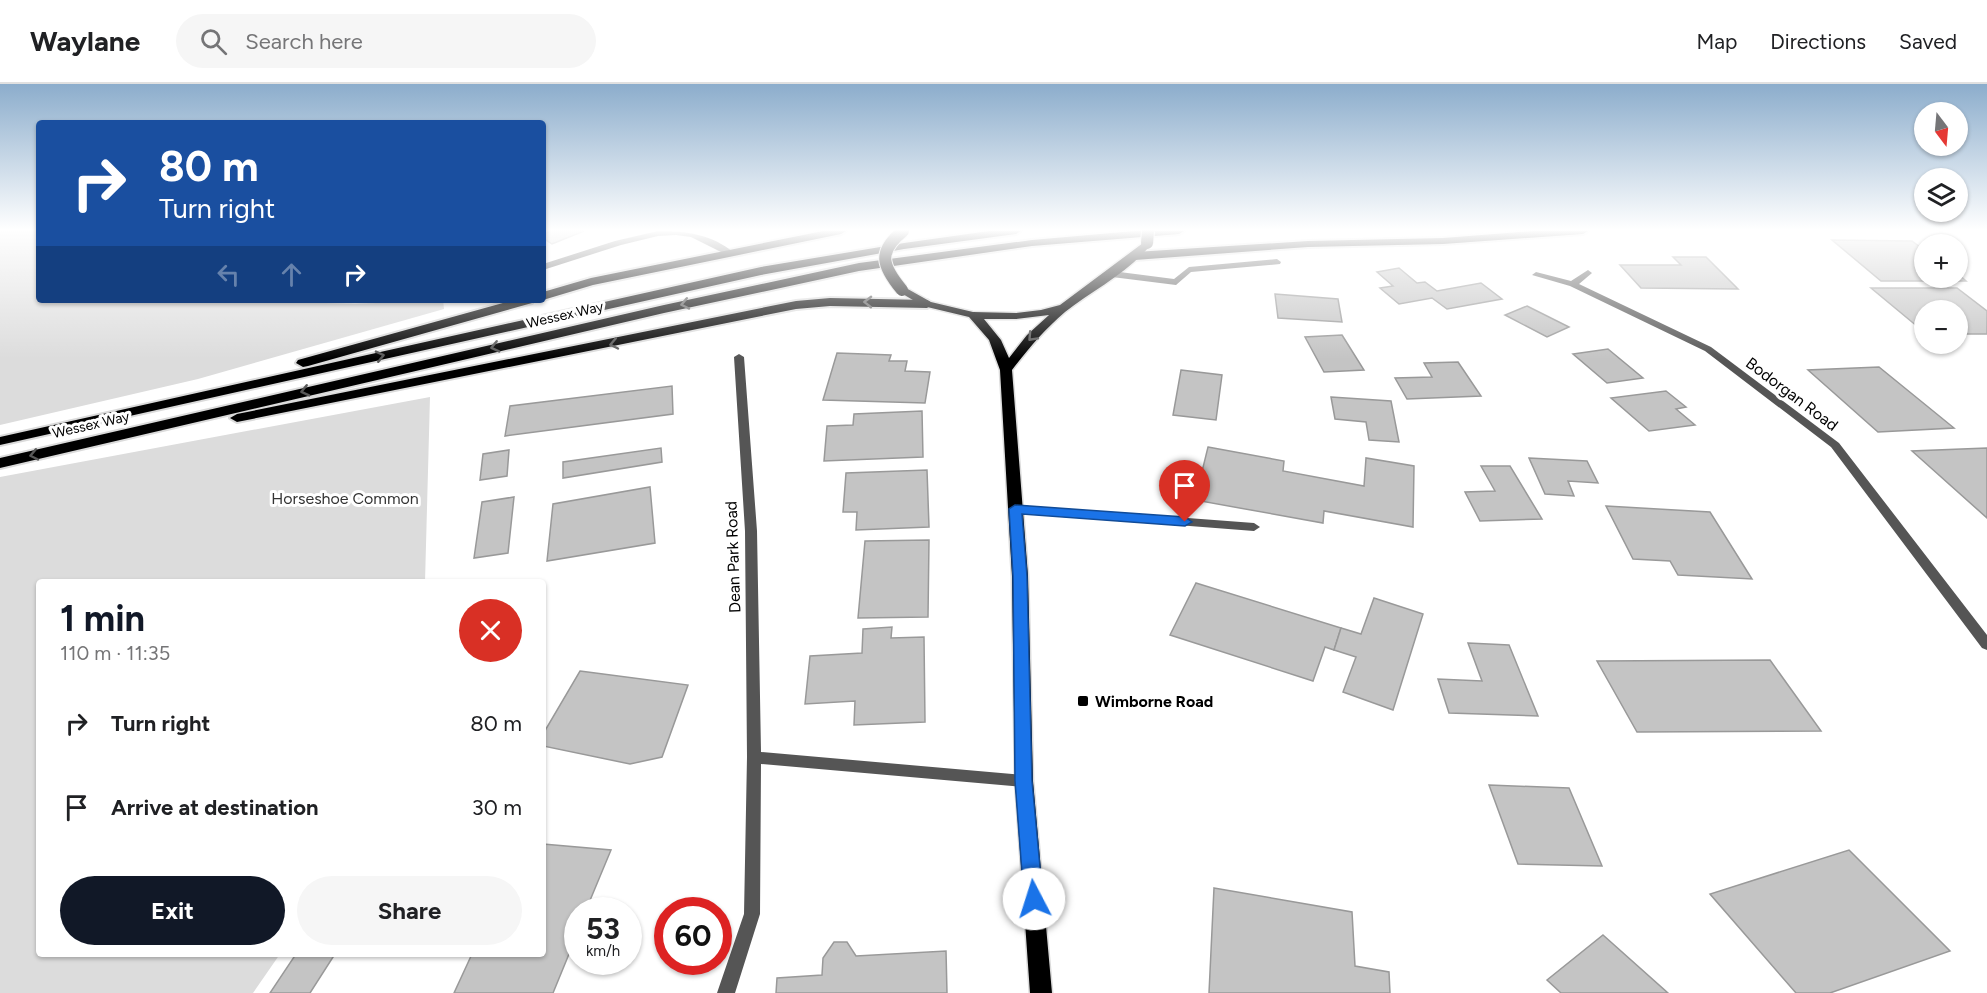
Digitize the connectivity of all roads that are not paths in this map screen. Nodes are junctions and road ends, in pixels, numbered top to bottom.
1 (632, 273) edge
2 (750, 273) edge
3 (832, 273) edge
4 (887, 273) edge
5 (1185, 273) edge
6 (1588, 273) dead end
7 (1112, 274) joint
8 (1536, 274) dead end
9 (1573, 284) junction
10 (546, 295) edge
11 (517, 303) edge
12 (927, 304) junction
13 (1064, 308) junction
14 (973, 315) junction
15 (739, 357) dead end
16 (1006, 370) junction
17 (159, 406) junction
18 (0, 441) edge
19 (68, 448) junction
20 (0, 463) edge
21 (1015, 509) junction
22 (1254, 527) dead end
23 (1987, 645) edge
24 (754, 757) junction
25 (1024, 781) junction
26 (726, 993) edge
27 (1041, 993) edge

1 - 10 highway
17 -> 2 highway, Wessex Way
3 -> 19 highway, Wessex Way
4 - 12 main road, bridge
5 - 7 street
6 - 9 street
7 - 13 main road
8 - 9 street, Bodorgan Road
9 - 23 street, Bodorgan Road
11 - 17 highway
12 - 14 main road
12 -> 19 highway
13 - 14 main road
13 -> 16 main road
14 - 16 main road
15 - 24 street, Dean Park Road
16 - 21 main road
17 - 18 highway, Wessex Way
19 -> 20 highway, Wessex Way
21 - 22 street
21 - 25 main road
24 - 25 street
24 - 26 street, Dean Park Road
25 - 27 main road

